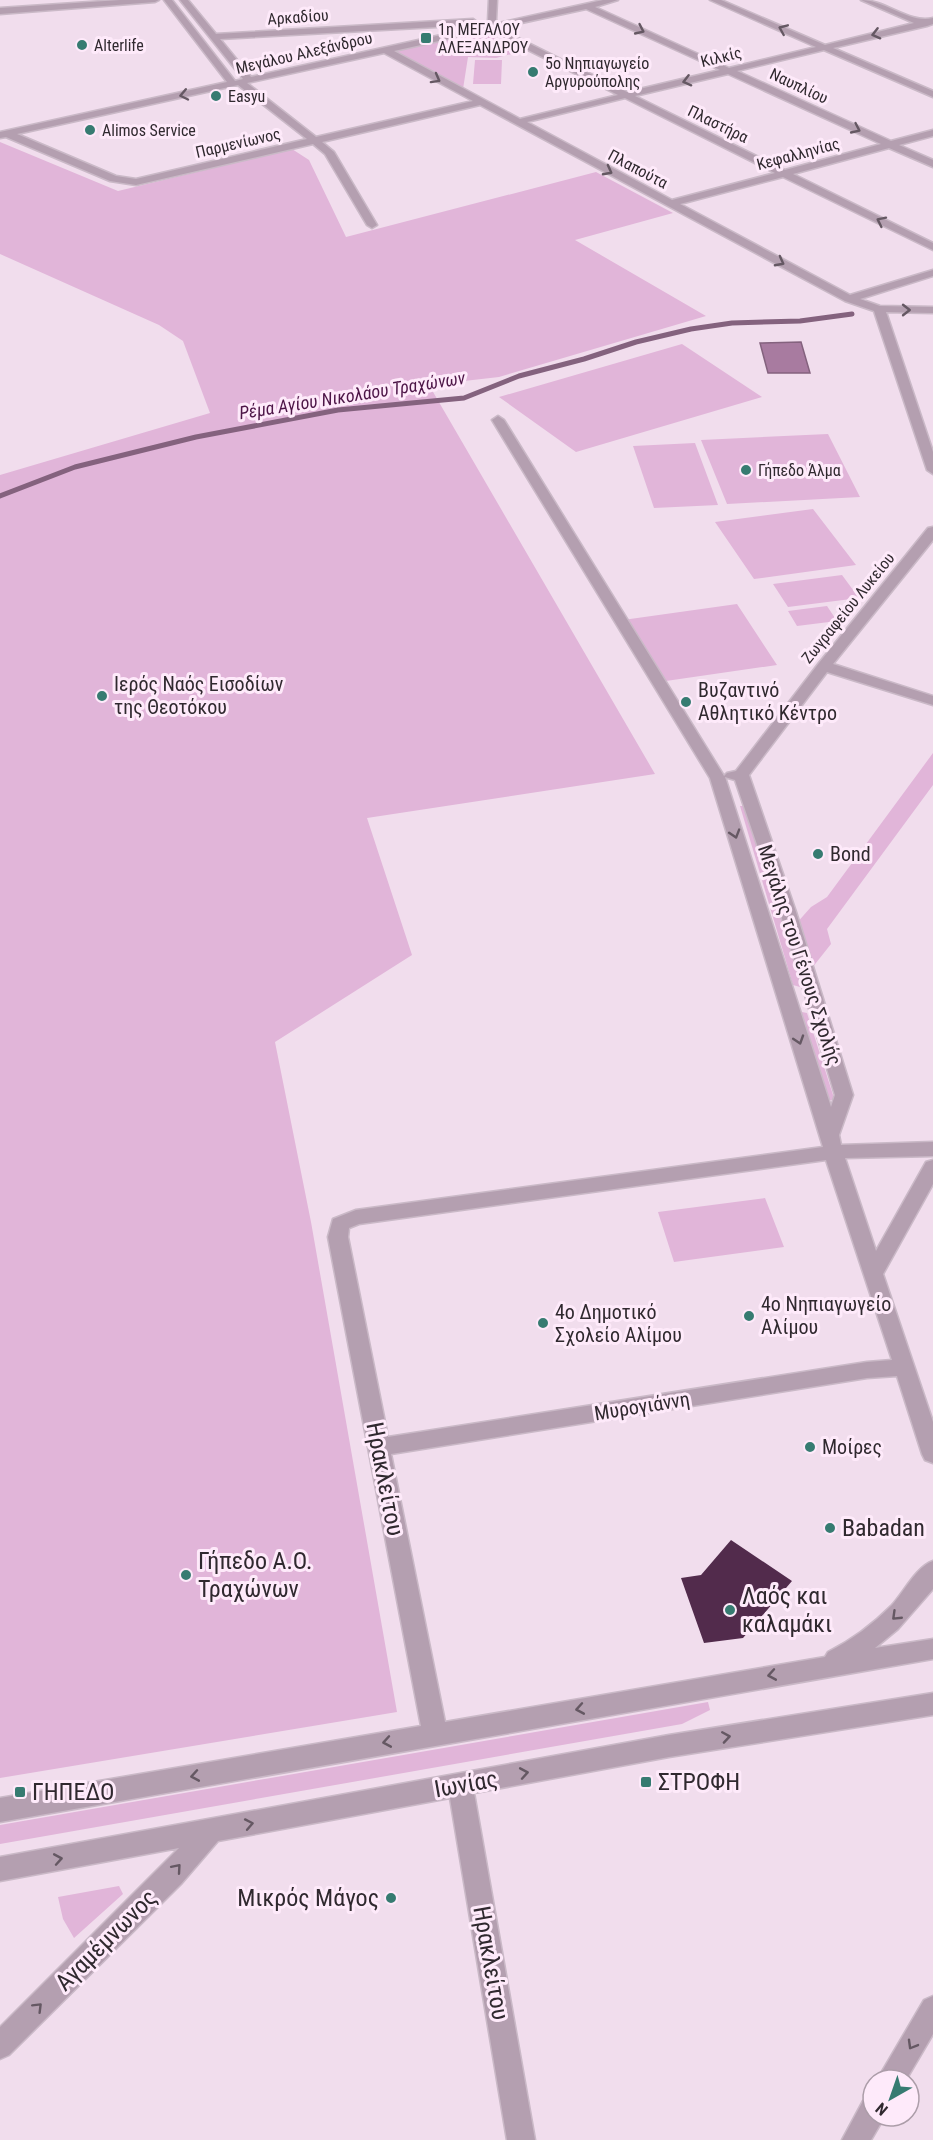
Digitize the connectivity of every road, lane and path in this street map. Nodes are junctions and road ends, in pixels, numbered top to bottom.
1 (155, 0) edge
2 (168, 0) edge
3 (184, 0) edge
4 (493, 0) edge
5 (614, 0) edge
6 (714, 0) edge
7 (865, 0) edge
8 (587, 6) junction
9 (0, 11) edge
10 (933, 21) edge
11 (923, 23) junction
12 (493, 25) junction
13 (933, 27) edge
14 (213, 37) junction
15 (824, 47) junction
16 (385, 50) junction
17 (728, 70) junction
18 (242, 83) junction
19 (933, 94) edge
20 (627, 95) junction
21 (481, 102) junction
22 (517, 122) junction
23 (933, 133) edge
24 (4, 134) edge
25 (315, 140) junction
26 (890, 144) junction
27 (933, 164) edge
28 (784, 173) junction
29 (670, 204) junction
30 (372, 225) dead end
31 (933, 247) edge
32 (933, 273) edge
33 (849, 299) junction
34 (879, 309) junction
35 (933, 310) edge
36 (498, 420) dead end
37 (933, 470) edge
38 (933, 531) edge
39 (824, 666) junction
40 (933, 700) edge
41 (741, 776) junction
42 (718, 778) junction
43 (813, 996) junction
44 (789, 1007) junction
45 (832, 1143) junction
46 (933, 1149) edge
47 (933, 1167) edge
48 (874, 1272) junction
49 (906, 1367) junction
50 (379, 1447) junction
51 (933, 1454) edge
52 (933, 1571) edge
53 (933, 1649) edge
54 (818, 1667) junction
55 (933, 1704) edge
56 (435, 1734) junction
57 (460, 1785) junction
58 (0, 1810) edge
59 (210, 1831) junction
60 (0, 1869) edge
61 (932, 2013) edge
62 (0, 2046) edge
63 (898, 2068) edge
64 (521, 2140) edge

1 - 9 street
2 - 18 street
3 - 14 street
4 - 12 street
5 - 8 street, Μεγάλου Αλεξάνδρου
15 -> 6 street
7 - 11 street
8 - 12 street, Μεγάλου Αλεξάνδρου
8 -> 17 street, Ναυπλίου
10 - 11 street, Κιλκίς
11 - 13 street
11 -> 15 street, Κιλκίς
12 - 14 street, Αρκαδίου
12 - 16 street, Μεγάλου Αλεξάνδρου
12 - 20 street, Πλαστήρα
14 - 18 street
15 - 17 street, Κιλκίς
15 - 19 street
16 - 18 street, Μεγάλου Αλεξάνδρου
16 -> 21 street, Πλαπούτα
17 -> 20 street, Κιλκίς
17 -> 26 street, Ναυπλίου
18 -> 24 street, Μεγάλου Αλεξάνδρου
18 - 25 street
20 - 22 street, Κιλκίς
20 - 28 street, Πλαστήρα
21 - 22 street, Πλαπούτα
21 - 25 street, Παρμενίωνος
22 -> 29 street, Πλαπούτα
23 - 26 street, Κεφαλληνίας
24 - 25 street, Παρμενίωνος
25 - 30 street
26 - 27 street, Ναυπλίου
26 - 28 street, Κεφαλληνίας
28 - 29 street, Κεφαλληνίας
31 -> 28 street, Πλαστήρα
29 -> 33 street, Πλαπούτα
32 - 33 street
33 - 34 street, Πλαπούτα
34 -> 35 street, Πλαπούτα
34 - 37 street
36 - 42 street, Μεγάλης του Γένους Σχολής
38 - 39 street, Ζωγραφείου Λυκείου
39 - 40 street
39 - 41 street, Ζωγραφείου Λυκείου
41 - 42 street
41 - 43 street, Μεγάλης του Γένους Σχολής
42 -> 44 street, Μεγάλης του Γένους Σχολής
43 - 44 street
43 - 45 street, Μεγάλης του Γένους Σχολής
44 -> 45 street, Μεγάλης του Γένους Σχολής
45 - 46 street
45 - 48 street, Μεγάλης του Γένους Σχολής
45 - 50 street, Ηρακλείτου
47 - 48 street
48 - 49 street, Μεγάλης του Γένους Σχολής
49 - 50 street, Μυρογιάννη
49 - 51 street, Μεγάλης του Γένους Σχολής
50 - 56 street, Ηρακλείτου
52 -> 54 street
53 - 54 street
54 -> 56 street
57 -> 55 street, Ιωνίας
56 -> 58 street
59 -> 57 street, Ιωνίας
57 - 64 street, Ηρακλείτου
60 -> 59 street, Ιωνίας
62 -> 59 street, Αγαμέμνωνος
61 -> 63 street

